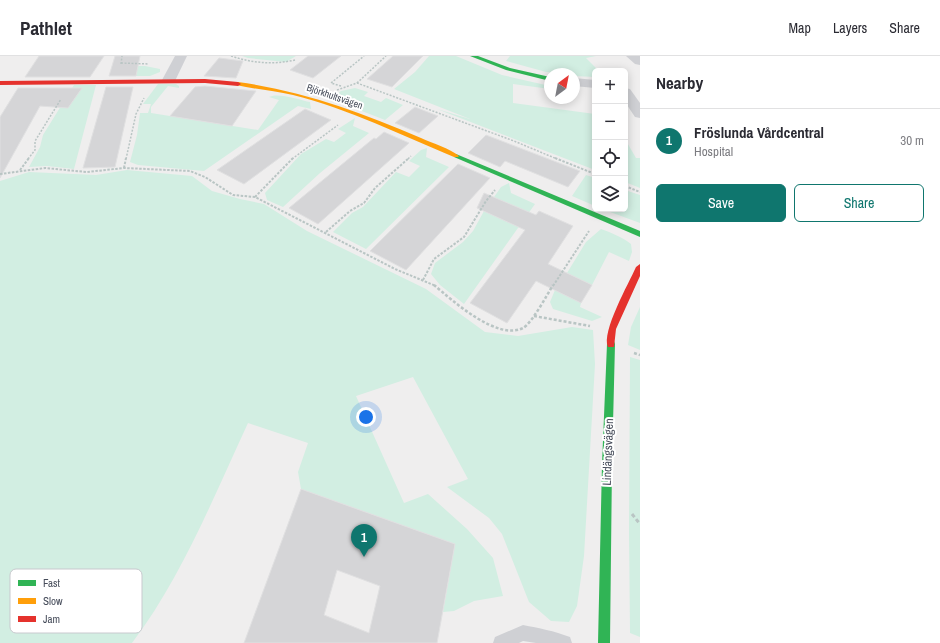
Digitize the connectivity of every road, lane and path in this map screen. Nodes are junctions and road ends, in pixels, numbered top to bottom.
1 (181, 56) edge
2 (231, 56) edge
3 (364, 56) edge
4 (386, 56) edge
5 (473, 56) edge
6 (632, 56) edge
7 (295, 60) dead end
8 (640, 61) edge
9 (544, 78) edge
10 (154, 80) junction
11 (169, 80) junction
12 (72, 82) junction
13 (0, 83) edge
14 (357, 83) junction
15 (580, 83) edge
16 (592, 84) edge
17 (341, 86) junction
18 (628, 86) edge
19 (322, 101) junction
20 (355, 114) junction
21 (640, 114) edge
22 (425, 143) junction
23 (124, 168) junction
24 (20, 170) junction
25 (592, 173) edge
26 (0, 174) edge
27 (506, 178) junction
28 (628, 187) edge
29 (640, 192) edge
30 (255, 197) junction
31 (601, 218) junction
32 (325, 232) junction
33 (640, 234) edge
34 (640, 267) edge
35 (423, 280) junction
36 (534, 316) junction
37 (612, 329) junction
38 (501, 643) edge
39 (564, 643) edge
40 (604, 643) edge

1 - 11 street
2 - 7 path
3 - 17 path
4 - 14 path
5 - 9 street
6 - 8 street
10 - 11 street, Björkhultsvägen
10 - 12 street, Björkhultsvägen
10 - 23 path
11 - 19 street, Björkhultsvägen
12 - 13 street, Björkhultsvägen
12 - 24 path
14 - 17 path
14 - 25 path
15 - 16 street
17 - 19 path
18 - 21 street
19 - 20 street, Björkhultsvägen
20 - 22 street, Björkhultsvägen
20 - 30 path
22 - 27 street, Björkhultsvägen
22 - 32 path
23 - 24 path
23 - 30 path
24 - 26 path
27 - 31 street, Björkhultsvägen
27 - 35 path
28 - 29 path
30 - 32 path
31 - 33 street, Björkhultsvägen
31 - 36 path
32 - 35 path
34 - 37 street, Lindängsvägen
35 - 36 path
36 - 37 path
37 - 40 street, Lindängsvägen
38 - 39 lane

